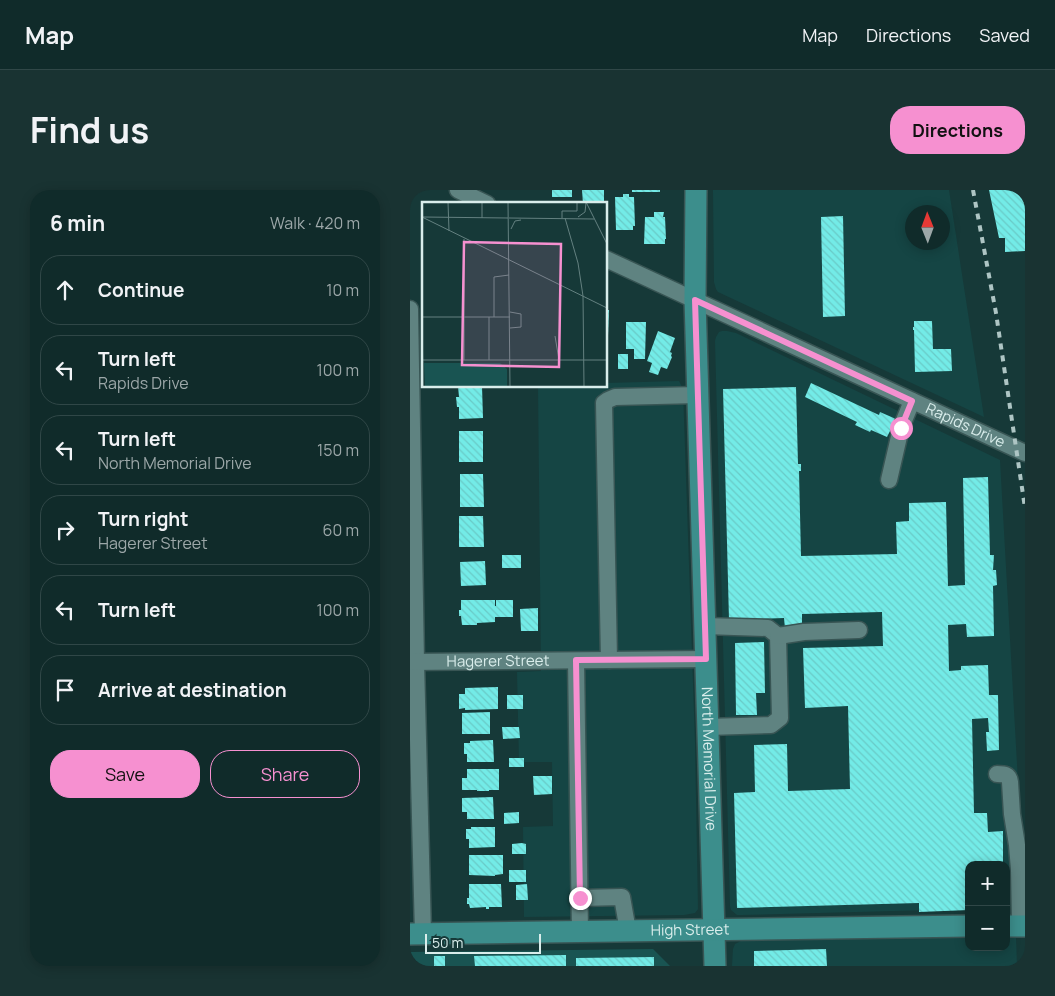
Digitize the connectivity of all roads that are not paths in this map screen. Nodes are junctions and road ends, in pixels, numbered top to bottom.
1 (458, 190) edge
2 (696, 190) edge
3 (484, 202) edge
4 (608, 260) edge
5 (695, 300) junction
6 (410, 309) edge
7 (698, 395) junction
8 (912, 401) junction
9 (1025, 454) edge
10 (889, 480) dead end
11 (705, 626) junction
12 (859, 630) dead end
13 (778, 636) junction
14 (706, 659) junction
15 (576, 660) junction
16 (609, 660) junction
17 (413, 662) edge
18 (708, 727) junction
19 (997, 774) dead end
20 (580, 898) junction
21 (965, 926) edge
22 (1017, 926) edge
23 (714, 930) junction
24 (628, 931) junction
25 (580, 932) junction
26 (416, 934) edge
27 (715, 966) edge

1 - 3 street
2 - 5 main road, North Memorial Drive
4 - 5 street, Rapids Drive
5 - 7 main road, North Memorial Drive
5 - 8 street, Rapids Drive
6 - 17 street
7 - 11 main road, North Memorial Drive
7 - 16 street
8 - 9 street, Rapids Drive
8 - 10 street
11 - 13 street
11 - 14 main road, North Memorial Drive
12 - 13 street
13 - 18 street
14 - 16 street, Hagerer Street
14 - 18 main road, North Memorial Drive
15 - 16 street, Hagerer Street
15 - 17 street, Hagerer Street
15 - 20 street
17 - 26 street
18 - 23 main road, North Memorial Drive
19 - 22 street
20 - 24 street
20 - 25 street
21 - 23 main road, High Street
23 - 24 main road, High Street
23 - 27 main road, North Memorial Drive
24 - 25 main road, High Street
25 - 26 main road, High Street

